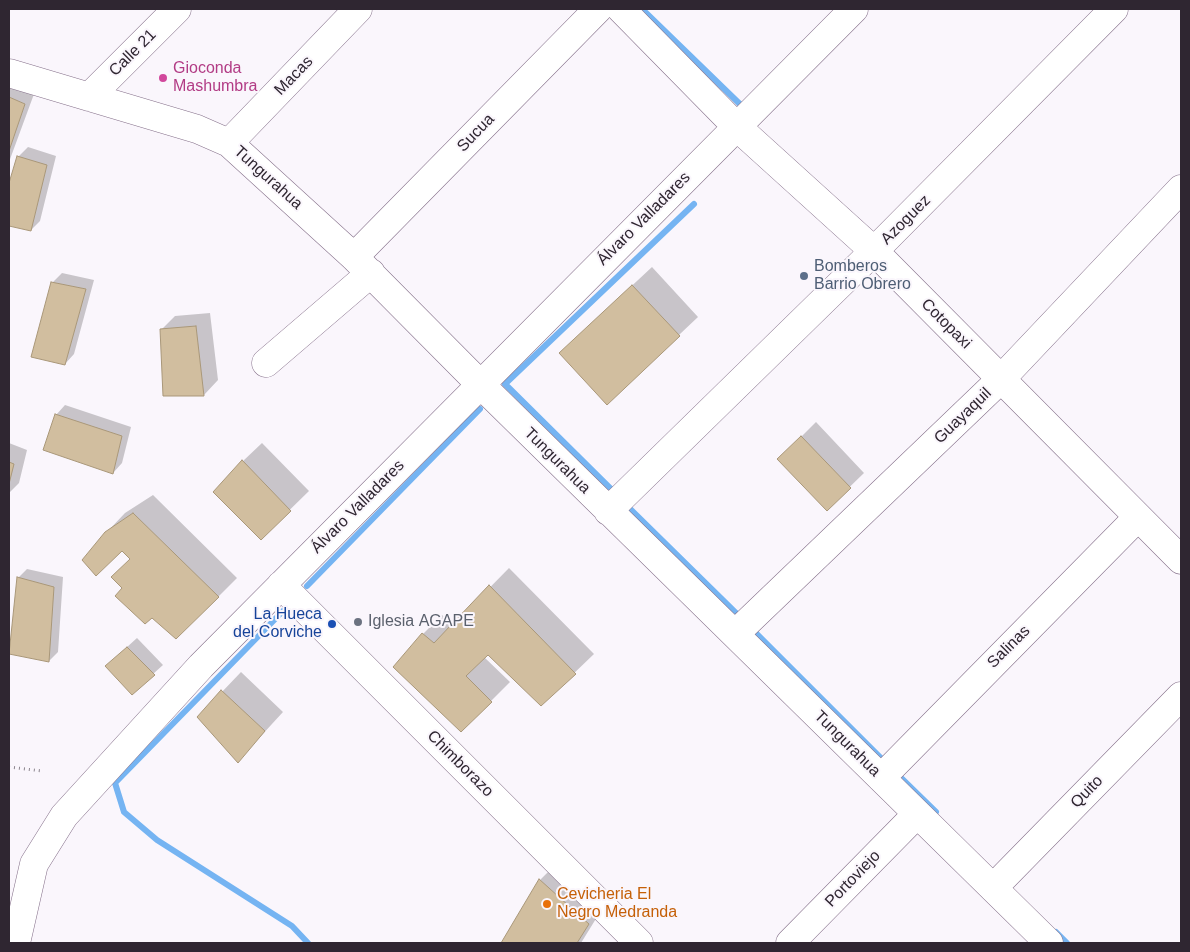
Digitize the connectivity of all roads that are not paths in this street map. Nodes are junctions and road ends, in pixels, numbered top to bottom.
1 (177, 9) edge
2 (358, 9) edge
3 (598, 9) edge
4 (621, 9) edge
5 (854, 9) edge
6 (1114, 9) edge
7 (9, 73) edge
8 (89, 97) junction
9 (745, 117) junction
10 (229, 143) junction
11 (1181, 189) edge
12 (874, 252) junction
13 (362, 265) junction
14 (266, 362) dead end
15 (1001, 379) junction
16 (480, 384) junction
17 (609, 510) junction
18 (1138, 517) junction
19 (1181, 560) edge
20 (281, 585) junction
21 (735, 633) junction
22 (1181, 696) edge
23 (881, 777) junction
24 (917, 814) junction
25 (1000, 881) junction
26 (16, 943) edge
27 (639, 943) edge
28 (790, 943) edge
29 (1049, 943) edge

1 - 8 street, Calle 21
2 - 10 street, Macas
3 - 13 street, Sucua
4 - 9 street, Cotopaxi
5 - 9 street, Álvaro Valladares
6 - 12 street, Azoguez
7 - 8 street, Tungurahua
8 - 10 street, Tungurahua
9 - 12 street, Cotopaxi
9 - 16 street, Álvaro Valladares
10 - 13 street, Tungurahua
11 - 15 street, Guayaquil
12 - 15 street, Cotopaxi
12 - 17 street, Azoguez
13 - 14 street, Sucua
13 - 16 street, Tungurahua
15 - 18 street, Cotopaxi
15 - 21 street, Guayaquil
16 - 17 street, Tungurahua
16 - 20 street, Álvaro Valladares
17 - 21 street, Tungurahua
18 - 19 street, Cotopaxi
18 - 23 street, Salinas
20 - 26 street, Álvaro Valladares
20 - 27 street, Chimborazo
21 - 23 street, Tungurahua
22 - 25 street, Quito
23 - 24 street, Tungurahua
24 - 25 street, Tungurahua
24 - 28 street, Portoviejo
25 - 29 street, Tungurahua

